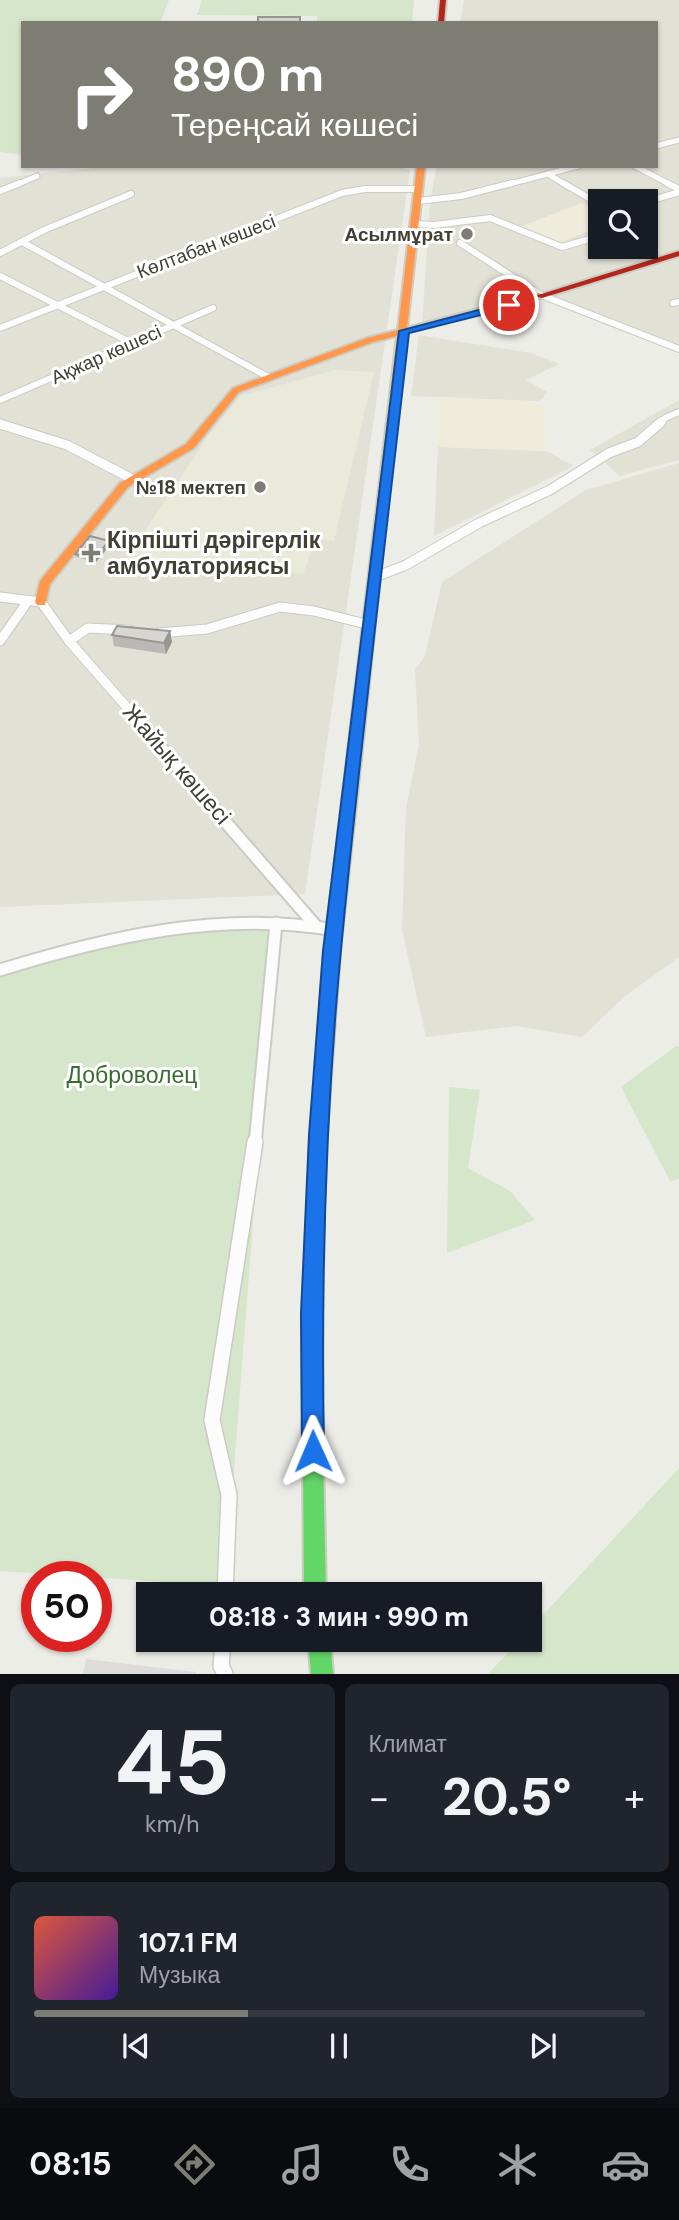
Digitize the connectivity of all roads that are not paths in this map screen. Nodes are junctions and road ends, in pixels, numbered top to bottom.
1 (443, 0) edge
2 (441, 21) edge
3 (679, 140) edge
4 (658, 145) edge
5 (421, 168) edge
6 (570, 168) edge
7 (639, 168) edge
8 (548, 174) junction
9 (37, 176) dead end
10 (0, 191) edge
11 (679, 191) edge
12 (131, 194) dead end
13 (418, 195) junction
14 (588, 198) edge
15 (658, 198) edge
16 (416, 224) junction
17 (588, 239) edge
18 (24, 243) junction
19 (460, 243) dead end
20 (0, 253) edge
21 (679, 253) edge
22 (0, 276) edge
23 (103, 286) junction
24 (541, 295) junction
25 (57, 305) junction
26 (213, 308) dead end
27 (173, 325) junction
28 (0, 328) edge
29 (404, 331) junction
30 (132, 343) junction
31 (679, 349) edge
32 (268, 377) junction
33 (0, 400) edge
34 (679, 412) edge
35 (0, 424) edge
36 (134, 480) junction
37 (375, 577) junction
38 (0, 597) edge
39 (35, 601) junction
40 (370, 625) junction
41 (0, 641) edge
42 (69, 641) junction
43 (276, 923) junction
44 (315, 925) junction
45 (334, 930) junction
46 (1, 968) edge
47 (225, 1582) edge
48 (315, 1582) edge
49 (222, 1652) edge
50 (320, 1652) edge
51 (225, 1674) edge
52 (322, 1674) edge

1 - 2 main road
3 - 4 street
5 - 13 main road
6 - 8 street, Көлтабан көшесі
7 - 11 street
8 - 13 street, Көлтабан көшесі
8 - 14 street
9 - 10 street
11 - 15 street
12 - 18 street
13 - 16 main road
13 - 23 street, Көлтабан көшесі
16 - 17 street
16 - 29 main road
18 - 20 street
18 - 23 street
19 - 24 street
21 - 24 main road
22 - 25 street
23 - 25 street, Көлтабан көшесі
23 - 27 street
24 - 29 main road
24 - 31 street
25 - 28 street, Көлтабан көшесі
25 - 30 street
26 - 27 street, Ақжар көшесі
27 - 30 street, Ақжар көшесі
27 - 32 street
29 - 32 main road
29 - 37 main road
30 - 33 street, Ақжар көшесі
32 - 36 main road
34 - 37 street
35 - 36 street
36 - 39 main road
37 - 40 main road
38 - 39 street
39 - 41 street
39 - 42 street, Жайық көшесі
40 - 42 street
40 - 45 main road
42 - 44 street, Жайық көшесі
43 - 44 street
43 - 46 street
43 - 47 street
44 - 45 street
45 - 48 main road
49 - 51 street
50 - 52 main road

